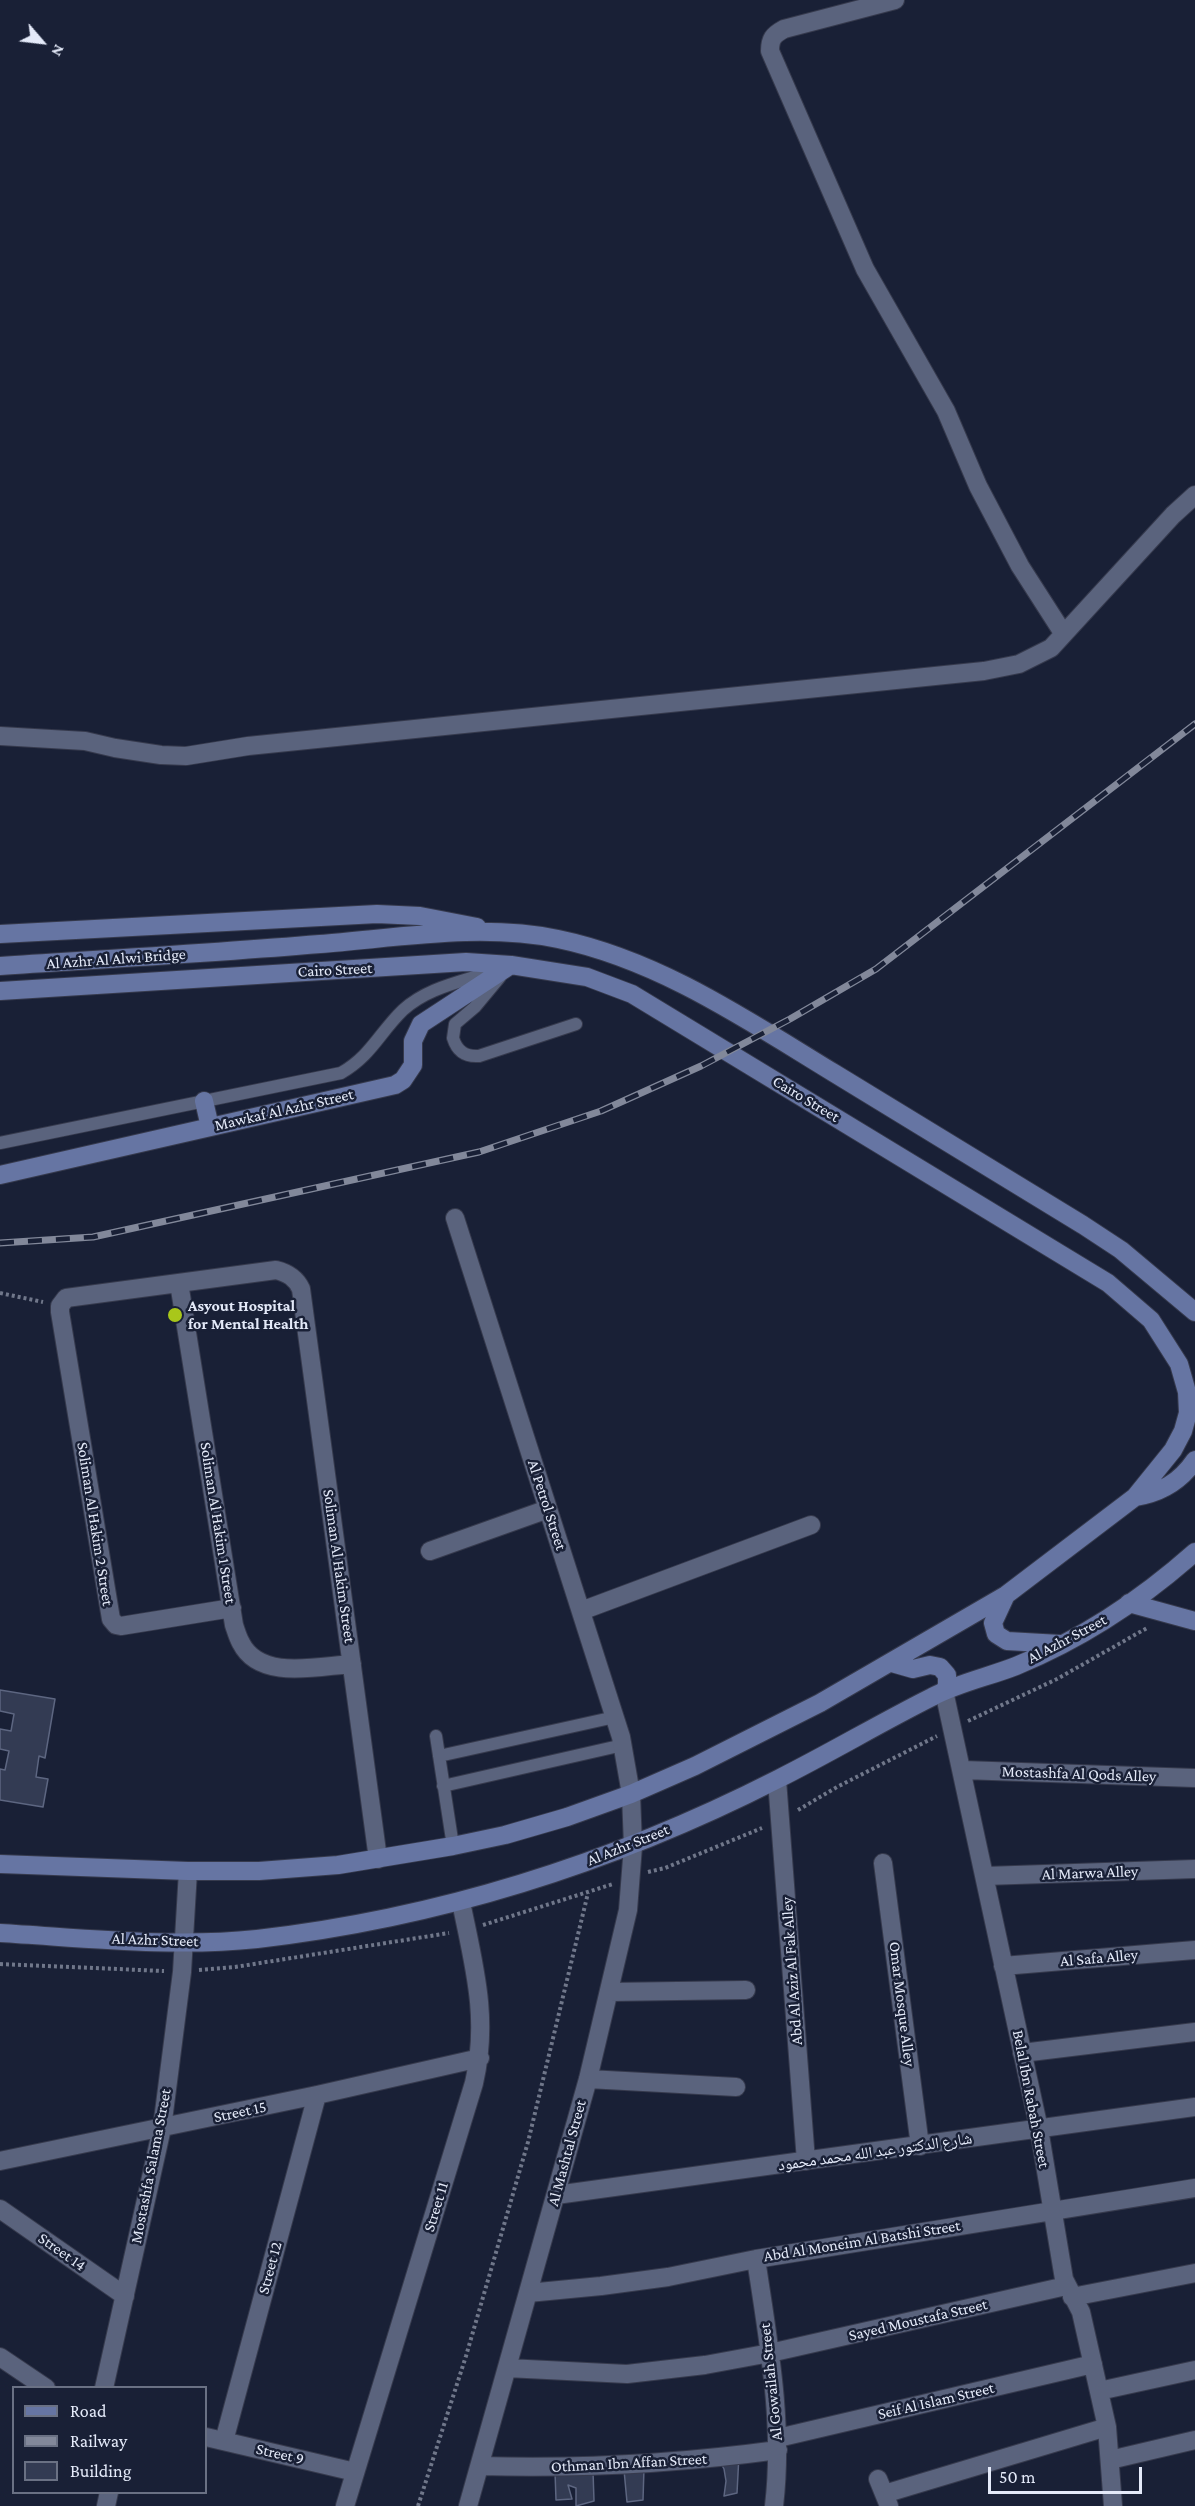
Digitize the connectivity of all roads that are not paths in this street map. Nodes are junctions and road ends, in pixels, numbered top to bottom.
1 (895, 0) edge
2 (1195, 495) edge
3 (1063, 633) junction
4 (0, 736) edge
5 (490, 931) junction
6 (0, 934) edge
7 (231, 951) joint
8 (511, 965) junction
9 (0, 966) edge
10 (226, 976) joint
11 (0, 991) edge
12 (576, 1024) dead end
13 (204, 1101) junction
14 (210, 1127) junction
15 (0, 1143) edge
16 (0, 1175) edge
17 (455, 1218) dead end
18 (179, 1283) junction
19 (1195, 1312) edge
20 (1195, 1460) edge
21 (1135, 1497) junction
22 (548, 1509) junction
23 (811, 1525) dead end
24 (430, 1551) dead end
25 (1195, 1552) edge
26 (1006, 1595) junction
27 (1129, 1604) junction
28 (232, 1608) junction
29 (581, 1611) junction
30 (1195, 1621) edge
31 (1064, 1644) junction
32 (892, 1663) junction
33 (352, 1664) junction
34 (944, 1691) junction
35 (615, 1717) junction
36 (436, 1736) dead end
37 (622, 1745) junction
38 (439, 1756) junction
39 (963, 1770) junction
40 (1195, 1778) edge
41 (777, 1780) junction
42 (443, 1786) junction
43 (631, 1794) junction
44 (453, 1846) junction
45 (633, 1846) junction
46 (378, 1858) junction
47 (883, 1863) dead end
48 (0, 1864) edge
49 (1195, 1869) edge
50 (188, 1871) junction
51 (985, 1876) junction
52 (461, 1902) junction
53 (0, 1933) edge
54 (184, 1943) junction
55 (1195, 1950) edge
56 (1003, 1966) junction
57 (746, 1990) dead end
58 (609, 1992) junction
59 (1195, 2032) edge
60 (1022, 2053) junction
61 (480, 2058) junction
62 (588, 2079) junction
63 (736, 2088) dead end
64 (317, 2095) junction
65 (1195, 2107) edge
66 (162, 2128) junction
67 (1039, 2129) junction
68 (920, 2145) junction
69 (0, 2161) edge
70 (806, 2161) junction
71 (1195, 2188) edge
72 (556, 2195) junction
73 (0, 2208) edge
74 (1052, 2210) junction
75 (756, 2259) junction
76 (1195, 2273) edge
77 (1069, 2291) junction
78 (528, 2292) junction
79 (125, 2296) junction
80 (770, 2353) junction
81 (0, 2357) edge
82 (1093, 2364) junction
83 (507, 2368) junction
84 (1195, 2370) edge
85 (43, 2386) edge
86 (104, 2386) edge
87 (1099, 2391) junction
88 (1107, 2427) junction
89 (207, 2437) edge
90 (1195, 2440) edge
91 (224, 2441) junction
92 (778, 2444) junction
93 (1110, 2460) junction
94 (480, 2466) junction
95 (355, 2472) junction
96 (884, 2493) edge
97 (345, 2506) edge
98 (468, 2506) edge
99 (774, 2506) edge
100 (1113, 2506) edge

1 - 3 street
2 - 3 street
3 - 4 street
5 - 6 main road, Cairo Street
5 - 7 main road, Cairo Street
5 - 19 main road, Cairo Street
7 - 9 main road, Al Azhr Al Alwi Bridge
8 - 10 main road, Cairo Street
8 - 12 lane
8 - 13 lane
8 - 14 main road, Mawkaf Al Azhr Street
8 - 21 main road, Cairo Street
10 - 11 main road, Al Azhr Al Alwi Bridge
13 - 14 main road
13 - 15 lane
14 - 16 main road, Mawkaf Al Azhr Street
17 - 22 street, Al Petrol Street
18 - 28 street, Soliman Al Hakim 1 Street
18 - 28 street, Soliman Al Hakim 2 Street
18 - 33 street, Soliman Al Hakim Street
20 - 21 main road
21 - 26 main road
22 - 24 street
22 - 29 street, Al Petrol Street
23 - 29 street
25 - 27 main road, Al Azhr Street
26 - 31 main road
26 - 32 main road
27 - 30 main road
27 - 31 main road, Al Azhr Street
28 - 33 street, Soliman Al Hakim 1 Street
29 - 35 street, Al Petrol Street
31 - 34 main road, Al Azhr Street
32 - 34 main road
32 - 43 main road
33 - 46 street, Soliman Al Hakim Street
34 - 39 street, Belal Ibn Rabah Street
34 - 41 main road, Al Azhr Street
35 - 37 street, Al Petrol Street
35 - 38 lane
36 - 38 lane
37 - 42 lane
37 - 43 street, Al Petrol Street
38 - 42 lane
39 - 40 street, Mostashfa Al Qods Alley
39 - 51 street, Belal Ibn Rabah Street
41 - 45 main road, Al Azhr Street
41 - 70 street, Abd Al Aziz Al Fak Alley
42 - 44 lane
43 - 44 main road
43 - 45 street, Al Mashtal Street
44 - 46 main road
45 - 52 main road, Al Azhr Street
45 - 58 street, Al Mashtal Street
46 - 50 main road
47 - 68 street, Omar Mosque Alley
48 - 50 main road
49 - 51 street, Al Marwa Alley
50 - 54 street, Mostashfa Salama Street
51 - 56 street, Belal Ibn Rabah Street
52 - 54 main road, Al Azhr Street
52 - 61 street, Street 11
53 - 54 main road, Al Azhr Street
54 - 66 street, Mostashfa Salama Street
55 - 56 street, Al Safa Alley
56 - 60 street, Belal Ibn Rabah Street
57 - 58 street
58 - 62 street, Al Mashtal Street
59 - 60 street
60 - 67 street, Belal Ibn Rabah Street
61 - 64 street, Street 15
61 - 95 street, Street 11
62 - 63 street
62 - 72 street, Al Mashtal Street
64 - 66 street, Street 15
64 - 91 street, Street 12
65 - 67 street, شارع الدكتور عبد الله محمد محمود
66 - 69 street, Street 15
66 - 79 street, Mostashfa Salama Street
67 - 68 street, شارع الدكتور عبد الله محمد محمود
67 - 74 street, Belal Ibn Rabah Street
68 - 70 street, شارع الدكتور عبد الله محمد محمود
70 - 72 street, شارع الدكتور عبد الله محمد محمود
71 - 74 street, Abd Al Moneim Al Batshi Street
72 - 78 street, Al Mashtal Street
73 - 79 street, Street 14
74 - 75 street, Abd Al Moneim Al Batshi Street
74 - 77 street, Belal Ibn Rabah Street
75 - 78 street, Abd Al Moneim Al Batshi Street
75 - 80 street, Al Gowailah Street
76 - 77 street, Sayed Moustafa Street
77 - 80 street, Sayed Moustafa Street
77 - 82 street, Belal Ibn Rabah Street
78 - 83 street, Al Mashtal Street
79 - 86 street, Mostashfa Salama Street
80 - 83 street, Sayed Moustafa Street
80 - 92 street, Al Gowailah Street
81 - 85 street
82 - 87 street, Belal Ibn Rabah Street
82 - 92 street, Seif Al Islam Street
83 - 94 street, Al Mashtal Street
84 - 87 street
87 - 88 street, Belal Ibn Rabah Street
88 - 93 street, Belal Ibn Rabah Street
88 - 96 street
89 - 91 street, Street 9
90 - 93 street
91 - 95 street, Street 9
92 - 94 street, Othman Ibn Affan Street
92 - 99 street, Al Gowailah Street
93 - 100 street, Belal Ibn Rabah Street
94 - 98 street, Al Mashtal Street
95 - 97 street, Street 11

